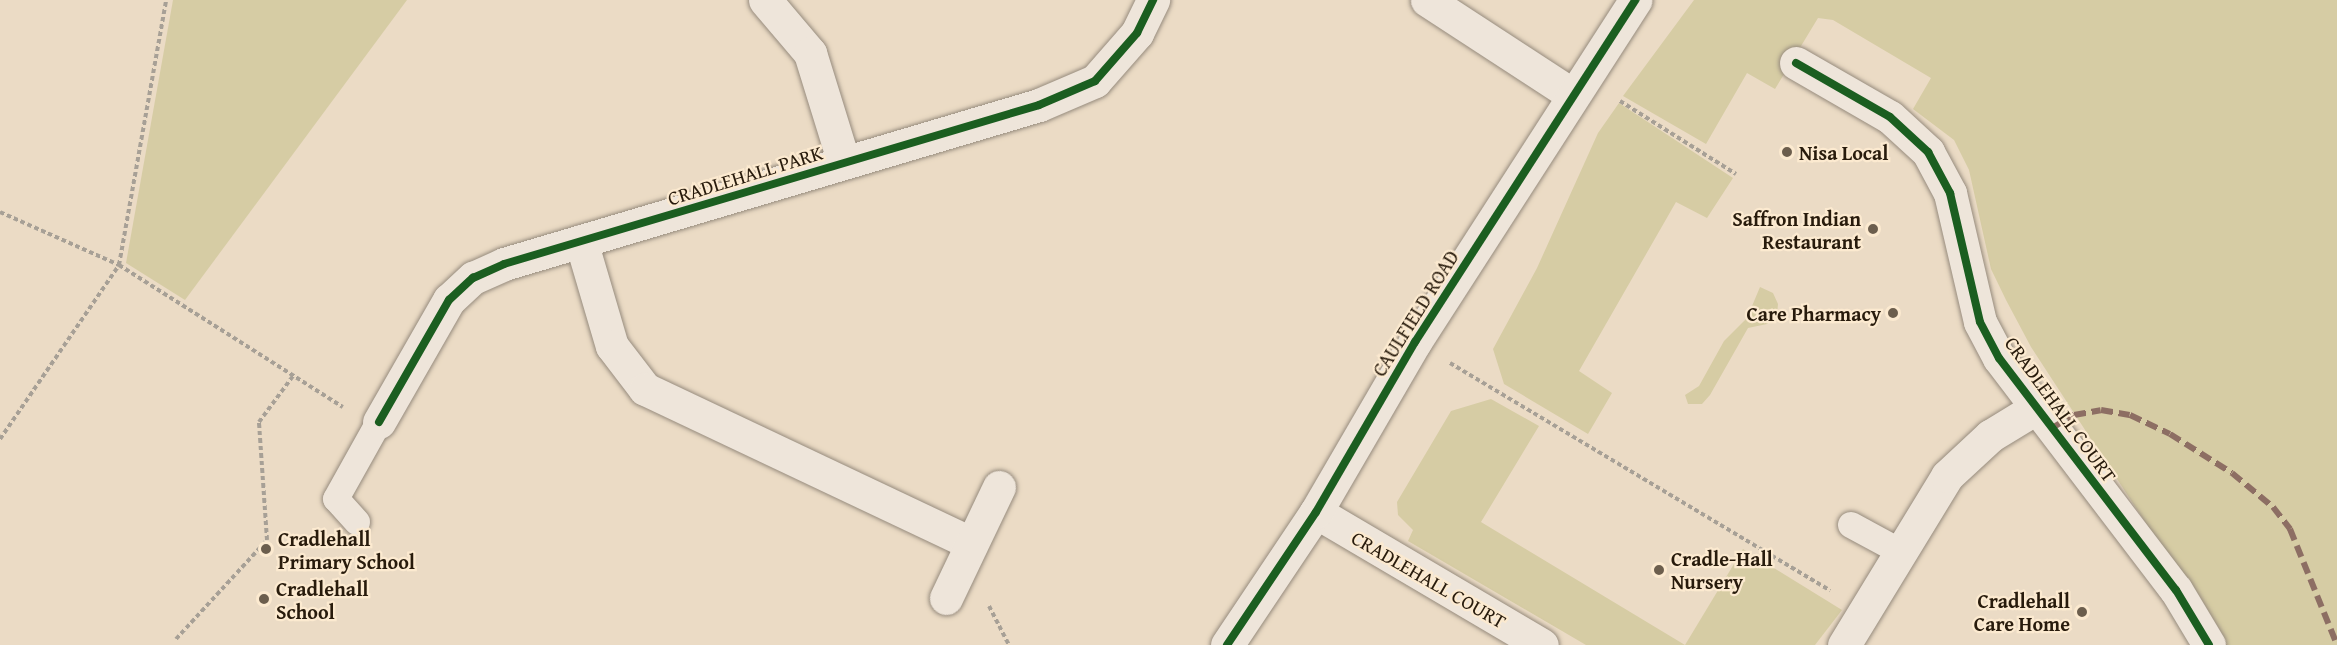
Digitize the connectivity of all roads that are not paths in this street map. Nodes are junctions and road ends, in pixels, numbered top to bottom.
1 (765, 0) edge
2 (1153, 0) edge
3 (1427, 0) edge
4 (1635, 0) edge
5 (1796, 63) dead end
6 (1574, 95) junction
7 (844, 163) junction
8 (581, 241) junction
9 (2036, 408) junction
10 (380, 422) joint
11 (999, 486) dead end
12 (1316, 512) junction
13 (357, 522) dead end
14 (1851, 525) dead end
15 (970, 543) junction
16 (1901, 552) junction
17 (946, 598) dead end
18 (1227, 645) edge
19 (1542, 645) edge
20 (1844, 645) edge
21 (2209, 645) edge

1 - 7 street, CRADLEHALL PARK
2 - 7 street, CRADLEHALL PARK
3 - 6 street
4 - 6 street, CAULFIELD ROAD
5 - 9 street, CRADLEHALL COURT
6 - 12 street, CAULFIELD ROAD
7 - 8 street, CRADLEHALL PARK
8 - 10 street, CRADLEHALL PARK
8 - 15 street
9 - 16 street, CRADLEHALL COURT
9 - 21 street, CRADLEHALL COURT
10 - 13 lane
11 - 15 street
12 - 18 street, CAULFIELD ROAD
12 - 19 street, CRADLEHALL COURT
14 - 16 lane
15 - 17 street
16 - 20 street, CRADLEHALL COURT

